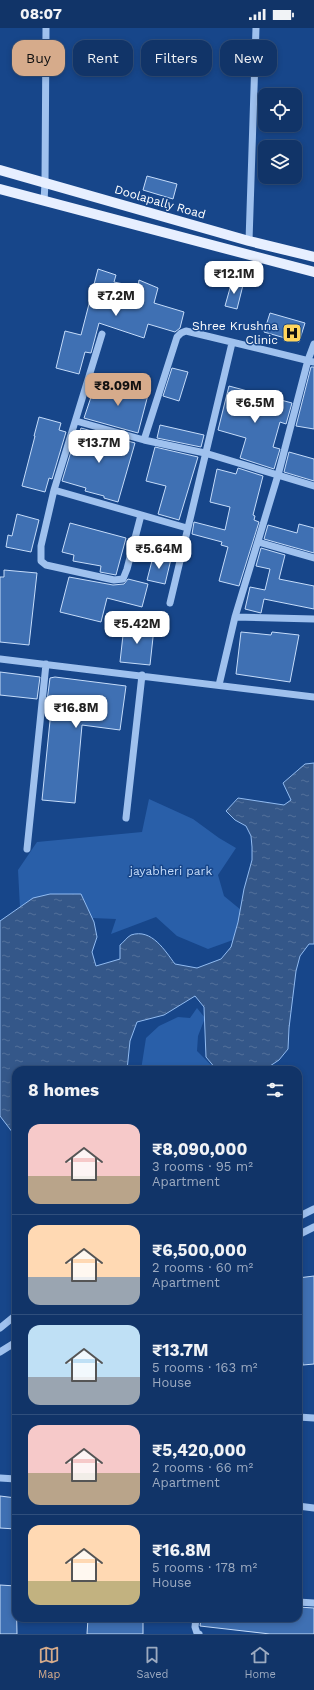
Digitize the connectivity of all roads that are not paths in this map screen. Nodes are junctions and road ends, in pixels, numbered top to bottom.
1 (46, 28) edge
2 (256, 28) edge
3 (0, 170) edge
4 (45, 183) junction
5 (0, 189) edge
6 (44, 201) junction
7 (249, 241) junction
8 (314, 257) edge
9 (314, 272) edge
10 (102, 334) dead end
11 (232, 343) junction
12 (314, 344) edge
13 (311, 361) edge
14 (76, 421) junction
15 (144, 440) junction
16 (205, 453) junction
17 (278, 475) junction
18 (314, 486) edge
19 (54, 490) junction
20 (141, 515) junction
21 (187, 528) junction
22 (258, 542) junction
23 (314, 558) edge
24 (170, 603) dead end
25 (235, 617) junction
26 (314, 619) edge
27 (0, 659) edge
28 (46, 664) junction
29 (142, 675) junction
30 (219, 685) junction
31 (314, 697) edge
32 (126, 818) dead end
33 (27, 849) dead end
34 (314, 1209) edge
35 (302, 1215) edge
36 (314, 1227) edge
37 (302, 1233) edge
38 (12, 1318) edge
39 (0, 1328) edge
40 (12, 1344) edge
41 (0, 1352) edge
42 (302, 1417) edge
43 (314, 1418) edge
44 (0, 1478) edge
45 (12, 1479) edge
46 (302, 1506) edge
47 (314, 1508) edge
48 (302, 1602) edge
49 (314, 1603) edge
50 (196, 1622) edge
51 (200, 1634) edge

1 - 4 street
2 - 7 street
3 - 4 main road, Doolapally Road
4 - 6 street
4 - 7 main road, Doolapally Road
5 - 6 main road
6 - 9 main road
7 - 8 main road, Doolapally Road
10 - 14 street
11 - 13 street
11 - 15 street
11 - 16 street
12 - 13 street
13 - 17 street
14 - 15 street
14 - 19 street
15 - 16 street
16 - 17 street
16 - 21 street
17 - 18 street
17 - 22 street
19 - 20 street
19 - 20 street
20 - 21 street
21 - 24 street
22 - 23 street
22 - 25 street
25 - 26 street
25 - 30 street
27 - 28 street
28 - 29 street
28 - 33 street
29 - 30 street
29 - 32 street
30 - 31 street
34 - 35 street
36 - 37 street
38 - 39 street
40 - 41 street
42 - 43 street
44 - 45 street
46 - 47 street
48 - 49 street
50 - 51 street

